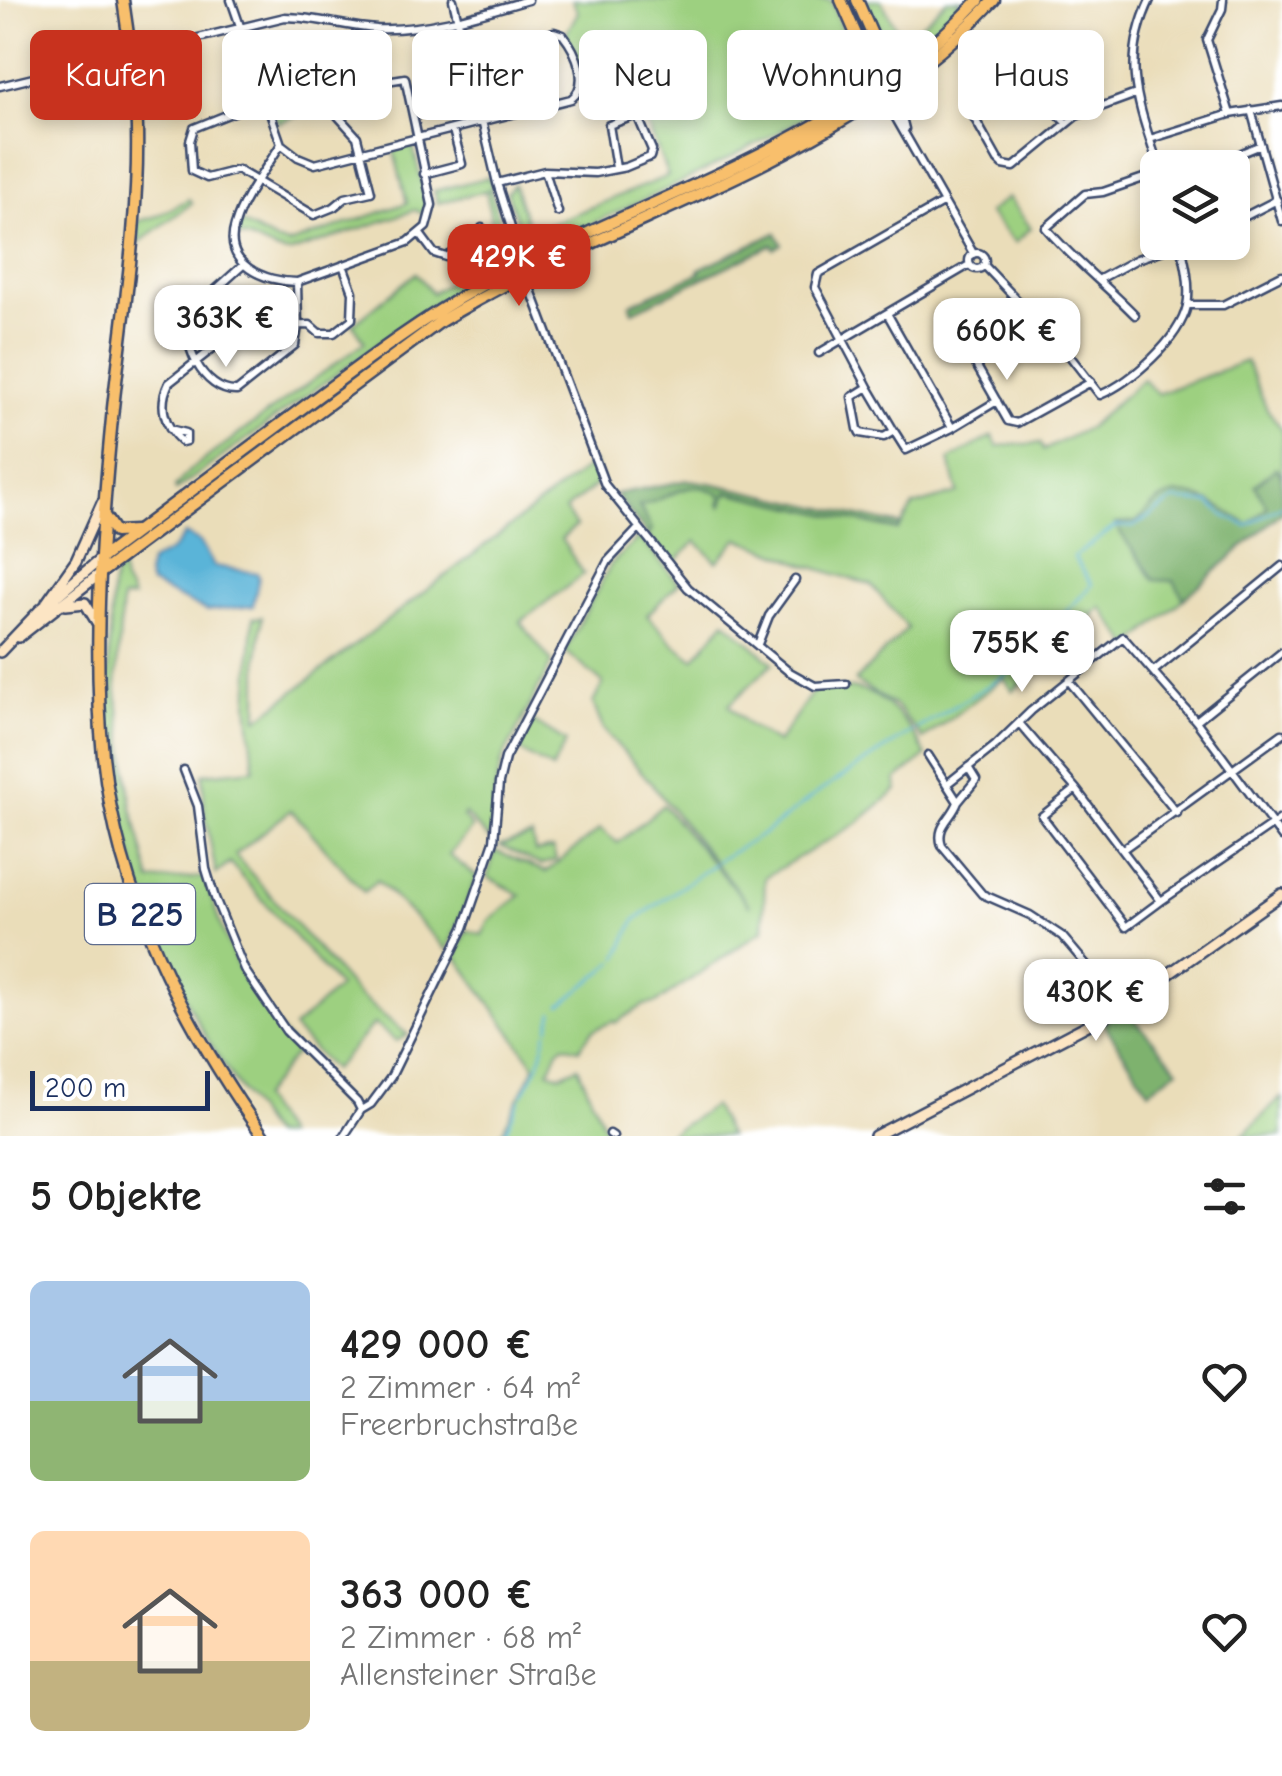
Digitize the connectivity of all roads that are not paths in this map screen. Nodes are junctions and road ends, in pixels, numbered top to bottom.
1 (124, 0) edge
2 (231, 0) edge
3 (453, 0) edge
4 (528, 0) edge
5 (841, 0) edge
6 (857, 0) edge
7 (979, 0) edge
8 (994, 0) edge
9 (1150, 0) edge
10 (1223, 0) edge
11 (457, 18) junction
12 (848, 19) junction
13 (242, 28) junction
14 (128, 30) edge
15 (851, 30) edge
16 (853, 30) edge
17 (869, 30) edge
18 (559, 34) edge
19 (938, 37) edge
20 (202, 38) edge
21 (938, 44) edge
22 (30, 79) edge
23 (392, 80) edge
24 (0, 86) edge
25 (1136, 94) junction
26 (559, 102) edge
27 (1282, 106) edge
28 (1251, 110) junction
29 (1230, 114) junction
30 (222, 117) edge
31 (136, 120) edge
32 (273, 120) edge
33 (342, 120) edge
34 (493, 120) edge
35 (821, 120) edge
36 (832, 120) edge
37 (897, 120) edge
38 (903, 120) edge
39 (1066, 122) junction
40 (483, 123) junction
41 (453, 130) junction
42 (1150, 139) junction
43 (416, 140) junction
44 (908, 140) junction
45 (281, 144) junction
46 (1262, 145) junction
47 (1153, 150) edge
48 (1250, 150) edge
49 (362, 153) junction
50 (616, 168) junction
51 (546, 171) junction
52 (424, 174) junction
53 (1140, 177) edge
54 (258, 182) junction
55 (497, 182) junction
56 (1277, 200) junction
57 (944, 202) junction
58 (558, 212) dead end
59 (1250, 213) edge
60 (1282, 221) edge
61 (482, 228) dead end
62 (420, 234) junction
63 (974, 253) junction
64 (1140, 258) edge
65 (1183, 260) edge
66 (343, 264) junction
67 (970, 265) junction
68 (984, 265) junction
69 (243, 266) junction
70 (525, 269) junction
71 (1282, 276) edge
72 (1100, 279) junction
73 (297, 282) junction
74 (1021, 304) junction
75 (1187, 306) junction
76 (888, 315) junction
77 (1135, 315) dead end
78 (298, 326) junction
79 (844, 340) junction
80 (819, 352) dead end
81 (197, 362) junction
82 (1091, 382) junction
83 (868, 387) junction
84 (997, 402) junction
85 (952, 428) junction
86 (170, 429) dead end
87 (894, 432) junction
88 (105, 495) junction
89 (104, 514) junction
90 (639, 528) junction
91 (140, 529) junction
92 (103, 557) junction
93 (1282, 566) edge
94 (102, 571) junction
95 (795, 580) dead end
96 (63, 605) junction
97 (39, 611) junction
98 (100, 630) junction
99 (758, 644) junction
100 (4, 648) edge
101 (1282, 652) edge
102 (1154, 672) junction
103 (1069, 681) junction
104 (846, 684) dead end
105 (1196, 721) junction
106 (1019, 723) junction
107 (1282, 734) edge
108 (928, 755) dead end
109 (968, 767) junction
110 (184, 770) dead end
111 (1235, 771) junction
112 (947, 784) junction
113 (1076, 788) junction
114 (958, 802) junction
115 (1176, 813) junction
116 (1282, 818) edge
117 (1273, 825) junction
118 (1282, 838) edge
119 (1123, 849) junction
120 (1282, 894) edge
121 (1162, 902) junction
122 (1122, 1006) junction
123 (360, 1110) junction
124 (263, 1136) edge
125 (344, 1136) edge
126 (875, 1136) edge

1 - 14 main road, B 225
2 - 13 street
3 - 11 street
4 - 11 street
5 - 12 main road
6 - 17 main road
7 - 19 main road
8 - 21 main road
9 - 25 street
10 - 29 street
11 - 13 street
11 - 40 street
12 - 15 main road
12 - 16 main road
13 - 20 street
18 - 26 street
22 - 24 street
23 - 43 street
25 - 39 street
25 - 42 street
27 - 28 street
28 - 29 street
28 - 46 street
29 - 42 street
30 - 54 street
31 - 88 main road, B 225
32 - 45 street
33 - 49 street
34 - 40 street
35 - 70 main road
36 - 70 main road
37 - 44 street
38 - 44 street
39 - 39 street
40 - 41 street
40 - 55 street
41 - 43 street
41 - 52 street
42 - 47 street
43 - 49 street
43 - 52 street
44 - 57 street
45 - 49 street
45 - 54 street
46 - 48 street
46 - 56 street
49 - 54 street
50 - 50 street
50 - 51 street
51 - 55 street
51 - 58 street
52 - 62 street
53 - 72 street
54 - 69 street
55 - 70 street
56 - 59 street
56 - 60 street
57 - 63 street
57 - 79 street
61 - 62 street
62 - 66 street
63 - 67 street
63 - 68 street
64 - 72 street
65 - 75 street
66 - 73 street
66 - 78 street
67 - 68 street
67 - 76 street
68 - 74 street
69 - 73 street
69 - 81 street
70 - 90 street
70 - 91 main road
70 - 94 main road
71 - 75 street
72 - 77 street
73 - 78 street
74 - 82 street
74 - 84 street
75 - 82 street
76 - 79 street
76 - 85 street
78 - 81 street
78 - 81 street
79 - 80 street
79 - 83 street
81 - 86 street
82 - 84 street
83 - 87 street
83 - 87 street
84 - 85 street
85 - 87 street
88 - 89 main road, B 225
88 - 97 street
89 - 91 main road
89 - 92 main road, B 225
90 - 99 street
90 - 123 street
91 - 92 main road
92 - 94 main road, B 225
92 - 97 street
93 - 102 street
94 - 96 street
94 - 98 main road, B 225
95 - 99 street
96 - 98 street
96 - 100 street
97 - 100 street
98 - 124 main road, B 225
99 - 104 street
101 - 105 street
102 - 103 street
102 - 105 street
103 - 106 street
103 - 115 street
105 - 111 street
106 - 109 street
106 - 113 street
107 - 111 street
108 - 112 street
109 - 112 street
109 - 114 street
110 - 123 street
111 - 115 street
111 - 117 street
112 - 114 street
113 - 119 street
113 - 121 street
114 - 122 street
115 - 119 street
116 - 117 street
117 - 118 street
117 - 121 street
119 - 121 street
120 - 122 street
122 - 126 street
123 - 125 street

